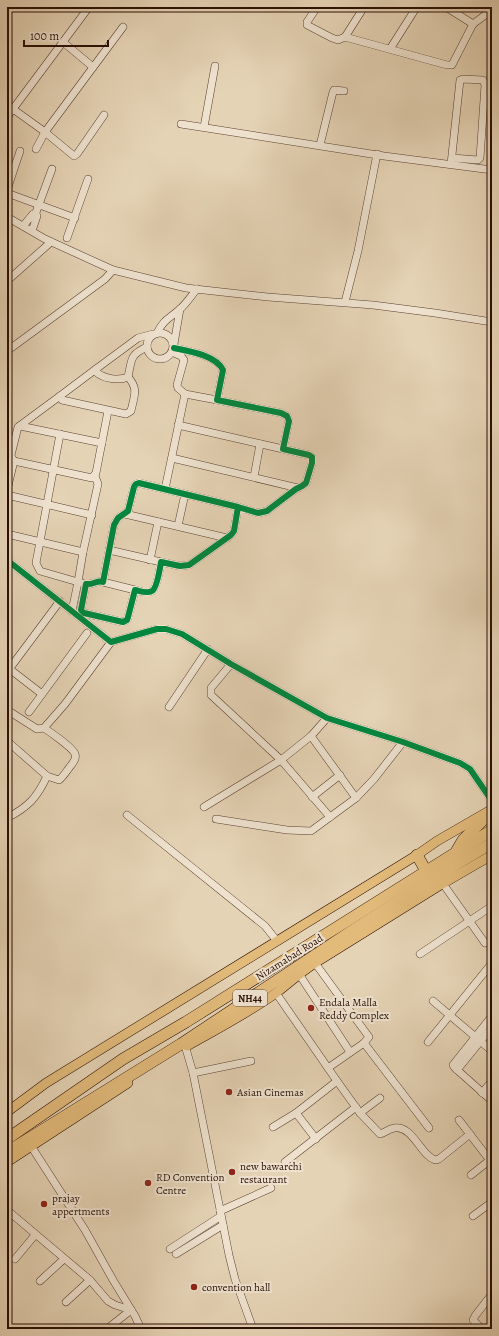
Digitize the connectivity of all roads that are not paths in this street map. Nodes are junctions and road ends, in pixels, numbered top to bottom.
1 (89, 7) edge
2 (317, 7) edge
3 (364, 7) edge
4 (446, 7) edge
5 (416, 8) dead end
6 (491, 13) edge
7 (473, 24) junction
8 (123, 27) dead end
9 (345, 36) junction
10 (63, 42) junction
11 (390, 50) junction
12 (215, 66) dead end
13 (93, 67) junction
14 (344, 91) dead end
15 (13, 110) junction
16 (104, 115) dead end
17 (7, 117) edge
18 (181, 124) dead end
19 (204, 127) junction
20 (45, 132) junction
21 (320, 145) junction
22 (36, 148) dead end
23 (20, 151) dead end
24 (377, 154) junction
25 (452, 161) junction
26 (52, 169) dead end
27 (492, 170) edge
28 (88, 179) dead end
29 (7, 191) edge
30 (39, 204) junction
31 (35, 215) junction
32 (7, 217) edge
33 (75, 218) junction
34 (23, 226) junction
35 (32, 231) junction
36 (68, 238) dead end
37 (51, 242) junction
38 (113, 270) junction
39 (7, 281) edge
40 (197, 290) junction
41 (345, 302) junction
42 (180, 309) junction
43 (492, 322) edge
44 (155, 334) junction
45 (147, 347) junction
46 (173, 348) junction
47 (7, 351) edge
48 (96, 369) junction
49 (128, 377) junction
50 (186, 394) junction
51 (60, 396) junction
52 (217, 400) junction
53 (108, 411) junction
54 (178, 425) junction
55 (20, 426) junction
56 (60, 434) junction
57 (102, 443) junction
58 (260, 444) junction
59 (283, 448) junction
60 (172, 458) junction
61 (14, 460) junction
62 (54, 469) junction
63 (95, 476) junction
64 (254, 477) junction
65 (298, 488) junction
66 (165, 489) junction
67 (7, 490) edge
68 (185, 494) junction
69 (7, 495) edge
70 (47, 505) junction
71 (238, 507) junction
72 (92, 514) junction
73 (124, 514) junction
74 (158, 522) junction
75 (178, 526) junction
76 (7, 534) edge
77 (227, 538) junction
78 (40, 542) junction
79 (109, 550) junction
80 (83, 552) junction
81 (7, 560) edge
82 (150, 560) junction
83 (161, 562) junction
84 (78, 582) junction
85 (103, 582) junction
86 (86, 584) junction
87 (135, 590) junction
88 (60, 601) junction
89 (72, 611) junction
90 (87, 633) dead end
91 (111, 642) junction
92 (208, 649) junction
93 (231, 664) junction
94 (8, 669) edge
95 (42, 694) junction
96 (169, 707) dead end
97 (7, 710) edge
98 (29, 712) dead end
99 (327, 718) junction
100 (44, 728) junction
101 (311, 736) junction
102 (7, 741) edge
103 (403, 742) junction
104 (281, 760) junction
105 (340, 775) junction
106 (47, 776) junction
107 (312, 797) junction
108 (356, 798) junction
109 (492, 801) edge
110 (204, 807) dead end
111 (492, 810) edge
112 (127, 815) dead end
113 (7, 818) edge
114 (330, 818) junction
115 (216, 820) dead end
116 (492, 830) edge
117 (492, 843) edge
118 (456, 852) junction
119 (417, 855) junction
120 (492, 855) edge
121 (426, 870) junction
122 (440, 880) junction
123 (492, 906) edge
124 (468, 921) junction
125 (277, 941) junction
126 (484, 943) dead end
127 (420, 954) dead end
128 (315, 963) junction
129 (492, 963) edge
130 (298, 974) junction
131 (276, 993) junction
132 (433, 1001) dead end
133 (449, 1016) junction
134 (492, 1016) edge
135 (492, 1027) edge
136 (477, 1039) junction
137 (428, 1042) dead end
138 (364, 1043) junction
139 (184, 1045) junction
140 (492, 1051) edge
141 (350, 1052) junction
142 (251, 1061) dead end
143 (328, 1068) junction
144 (193, 1072) junction
145 (337, 1081) junction
146 (492, 1081) edge
147 (482, 1093) junction
148 (380, 1098) dead end
149 (492, 1101) edge
150 (358, 1110) junction
151 (7, 1112) edge
152 (296, 1113) junction
153 (459, 1120) dead end
154 (273, 1127) dead end
155 (429, 1128) dead end
156 (470, 1134) junction
157 (7, 1139) edge
158 (316, 1139) junction
159 (31, 1146) junction
160 (7, 1152) edge
161 (491, 1161) edge
162 (7, 1162) edge
163 (285, 1162) dead end
164 (471, 1175) dead end
165 (271, 1188) dead end
166 (492, 1202) edge
167 (7, 1210) edge
168 (220, 1214) junction
169 (473, 1216) dead end
170 (223, 1225) junction
171 (35, 1235) junction
172 (170, 1249) dead end
173 (176, 1254) dead end
174 (15, 1259) dead end
175 (64, 1259) junction
176 (90, 1280) junction
177 (40, 1281) dead end
178 (492, 1294) edge
179 (66, 1302) dead end
180 (131, 1310) junction
181 (106, 1329) edge
182 (141, 1329) edge
183 (253, 1329) edge
184 (482, 1329) edge

1 - 10 street
2 - 9 street
3 - 9 street
4 - 7 street
5 - 11 street
6 - 7 street
7 - 11 street
8 - 13 street
9 - 11 street
10 - 13 street
10 - 15 street
12 - 19 street
13 - 20 street
14 - 21 street
15 - 17 street
15 - 20 street
16 - 20 street
18 - 19 street
19 - 21 street
20 - 22 street
21 - 24 street
23 - 29 street
24 - 25 street
24 - 41 street
25 - 25 street
25 - 27 street
26 - 30 street
28 - 33 street
29 - 30 street
30 - 31 street
30 - 33 street
31 - 34 street
31 - 35 street
32 - 34 street
33 - 36 street
34 - 35 street
35 - 37 street
37 - 38 street
37 - 39 street
38 - 40 street
38 - 47 street
40 - 41 street
40 - 42 street
41 - 43 street
42 - 44 street
42 - 46 street
44 - 45 street
44 - 46 street
44 - 48 street
45 - 46 street
45 - 49 street
46 - 50 street
46 - 52 street
48 - 49 street
48 - 51 street
49 - 53 street
50 - 52 street
50 - 54 street
51 - 53 street
51 - 55 street
52 - 59 street
53 - 57 street
54 - 58 street
54 - 60 street
55 - 56 street
55 - 61 street
56 - 57 street
56 - 62 street
57 - 63 street
58 - 59 street
58 - 64 street
59 - 65 street
60 - 64 street
60 - 66 street
61 - 62 street
61 - 67 street
62 - 63 street
62 - 70 street
63 - 72 street
64 - 65 street
65 - 71 street
66 - 68 street
66 - 73 street
68 - 71 street
68 - 75 street
69 - 70 street
70 - 72 street
70 - 78 street
71 - 77 street
72 - 80 street
73 - 74 street
73 - 79 street
74 - 75 street
74 - 82 street
75 - 77 street
76 - 78 street
77 - 83 street
78 - 80 street
78 - 84 street
79 - 82 street
79 - 85 street
80 - 84 street
81 - 88 street
82 - 83 street
83 - 87 street
84 - 86 street
84 - 89 street
85 - 86 street
85 - 87 street
86 - 87 street
88 - 89 street
88 - 94 street
89 - 91 street
90 - 95 street
91 - 92 street
91 - 100 street
92 - 93 street
92 - 96 street
93 - 99 street
93 - 104 street
94 - 95 street
95 - 98 street
97 - 100 street
99 - 101 street
99 - 103 street
100 - 106 street
101 - 104 street
101 - 105 street
102 - 106 street
103 - 108 street
103 - 109 street
104 - 107 street
104 - 110 street
105 - 107 street
105 - 108 street
106 - 113 street
107 - 114 street
108 - 114 street
111 - 118 highway
111 - 119 main road, Nizamabad Road
112 - 125 street
114 - 115 street
116 - 118 highway, Nizamabad Road / NH44
117 - 122 highway, Nizamabad Road / NH44
118 - 121 highway, Nizamabad Road / NH44
119 - 121 highway
119 - 125 main road, Nizamabad Road
120 - 122 main road, Nizamabad Road
121 - 157 highway, Nizamabad Road / NH44
122 - 124 street
122 - 128 main road, Nizamabad Road
122 - 139 highway, Nizamabad Road / NH44
123 - 124 street
124 - 126 street
124 - 127 street
125 - 151 main road, Nizamabad Road
128 - 130 main road, Nizamabad Road
128 - 138 street
129 - 133 street
130 - 131 main road, Nizamabad Road
130 - 141 street
131 - 139 main road, Nizamabad Road
131 - 143 street
132 - 133 street
133 - 136 street
133 - 137 street
134 - 136 street
135 - 136 street
136 - 140 street
136 - 147 street
138 - 141 street
138 - 155 street
139 - 144 street
139 - 159 main road, Nizamabad Road
139 - 160 highway, Nizamabad Road / NH44
141 - 143 street
142 - 144 street
143 - 145 street
144 - 168 street
145 - 150 street
145 - 152 street
146 - 147 street
147 - 149 street
148 - 150 street
150 - 156 street
150 - 158 street
152 - 154 street
152 - 158 street
153 - 156 street
156 - 161 street
158 - 163 street
159 - 162 main road, Nizamabad Road
159 - 180 street
161 - 164 street
165 - 168 street
166 - 169 street
167 - 171 street
168 - 170 street
168 - 172 street
170 - 173 street
170 - 183 street
171 - 174 street
171 - 175 street
175 - 176 street
175 - 177 street
176 - 179 street
176 - 180 street
178 - 184 street
180 - 181 street
180 - 182 street

